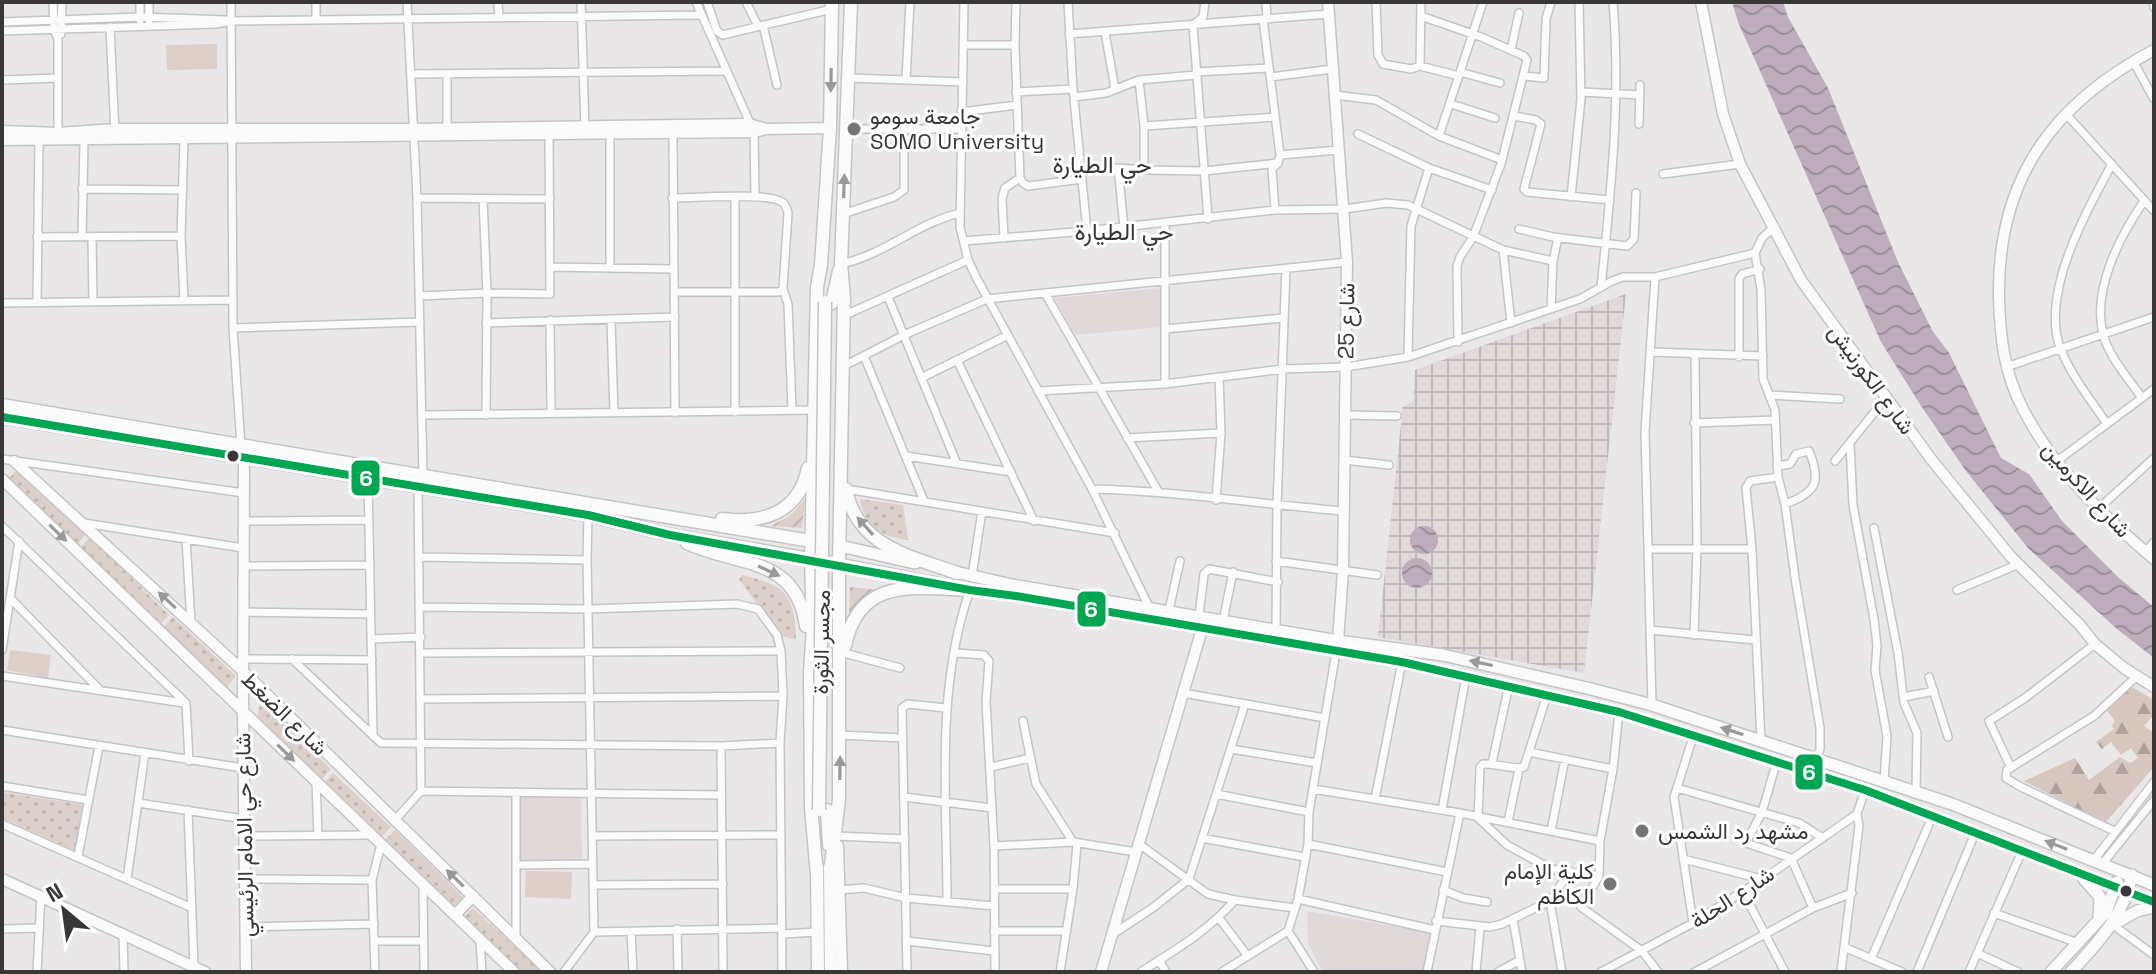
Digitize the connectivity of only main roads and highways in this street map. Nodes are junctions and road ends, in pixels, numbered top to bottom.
1 (851, 2) edge
2 (832, 6) edge
3 (841, 264) junction
4 (821, 265) junction
5 (829, 302) junction
6 (2, 405) edge
7 (2, 417) edge
8 (70, 422) junction
9 (815, 438) junction
10 (242, 452) junction
11 (420, 482) junction
12 (844, 490) junction
13 (813, 493) junction
14 (658, 517) junction
15 (670, 535) junction
16 (811, 541) junction
17 (840, 546) junction
18 (811, 560) junction
19 (839, 564) junction
20 (957, 573) junction
21 (970, 590) junction
22 (1011, 590) junction
23 (840, 627) junction
24 (813, 628) junction
25 (1337, 646) junction
26 (1514, 670) junction
27 (810, 672) junction
28 (840, 673) junction
29 (1541, 676) junction
30 (1510, 685) junction
31 (1541, 694) junction
32 (2119, 870) junction
33 (2078, 873) junction
34 (823, 874) junction
35 (2132, 875) junction
36 (2154, 885) edge
37 (2116, 888) junction
38 (2129, 893) junction
39 (2154, 904) edge
40 (2098, 922) junction
41 (2113, 925) junction
42 (818, 972) edge
43 (831, 972) edge
44 (2051, 972) edge
45 (2071, 972) edge

3 -> 1 highway
2 -> 4 highway
3 - 5 highway, مجسر الثورة
3 - 12 highway
4 - 5 highway, مجسر الثورة
4 - 9 highway
5 - 34 highway, مجسر الثورة
6 - 8 highway
7 - 8 highway
8 - 10 highway
9 - 13 highway
9 - 14 highway
10 - 11 highway
10 - 11 highway
11 - 14 highway
11 - 15 highway
12 - 13 highway
12 - 17 highway
20 -> 12 highway
13 - 16 highway
14 - 16 highway
15 - 18 highway
15 -> 27 highway
16 - 17 highway
16 - 18 highway
17 - 19 highway
17 - 20 main road
18 - 19 highway
18 - 24 highway
19 - 21 main road
19 - 23 highway
20 - 22 main road
21 - 22 main road
21 - 28 highway
22 - 25 main road
22 - 25 main road
23 - 24 highway
23 - 28 highway
24 - 27 highway
26 -> 25 main road
25 - 30 main road
26 - 29 main road
26 - 30 main road
27 - 34 highway
34 -> 28 highway
29 - 31 main road
32 -> 29 main road
30 - 31 main road
31 - 33 main road
32 - 35 main road
32 - 37 main road
33 - 37 main road
33 - 40 main road
34 - 42 highway
34 - 43 highway
35 - 36 main road
35 - 38 main road
37 - 38 main road
37 - 40 main road
38 - 39 main road
38 - 41 main road
39 - 41 main road
40 - 44 main road
41 - 45 main road

